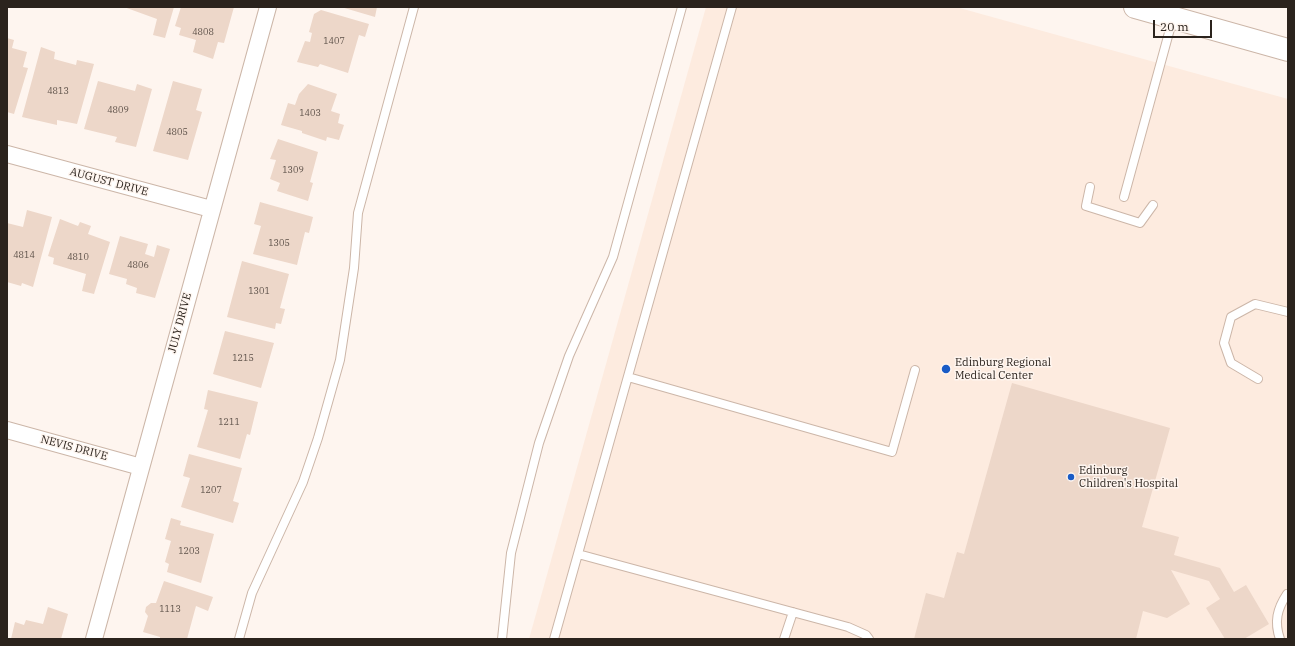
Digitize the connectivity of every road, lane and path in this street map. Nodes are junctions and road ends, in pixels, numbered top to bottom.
1 (268, 7) edge
2 (414, 7) edge
3 (682, 7) edge
4 (732, 7) edge
5 (1135, 7) edge
6 (1173, 18) junction
7 (1288, 50) edge
8 (7, 154) edge
9 (1090, 187) dead end
10 (1124, 197) dead end
11 (1153, 205) dead end
12 (211, 209) junction
13 (1288, 312) edge
14 (915, 370) dead end
15 (628, 377) junction
16 (1258, 379) dead end
17 (7, 430) edge
18 (141, 467) junction
19 (578, 554) junction
20 (1287, 594) edge
21 (792, 612) junction
22 (94, 639) edge
23 (238, 639) edge
24 (502, 639) edge
25 (554, 639) edge
26 (784, 639) edge
27 (869, 639) edge
28 (1280, 639) edge

1 - 12 street, JULY DRIVE
2 - 23 lane
3 - 24 lane
4 - 15 lane
5 - 6 main road
6 - 7 main road
6 - 10 lane
8 - 12 street, AUGUST DRIVE
9 - 11 lane
12 - 18 street, JULY DRIVE
13 - 16 lane
14 - 15 lane
15 - 19 lane
17 - 18 street, NEVIS DRIVE
18 - 22 street, JULY DRIVE
19 - 21 lane
19 - 25 lane
20 - 28 lane
21 - 26 lane
21 - 27 lane

